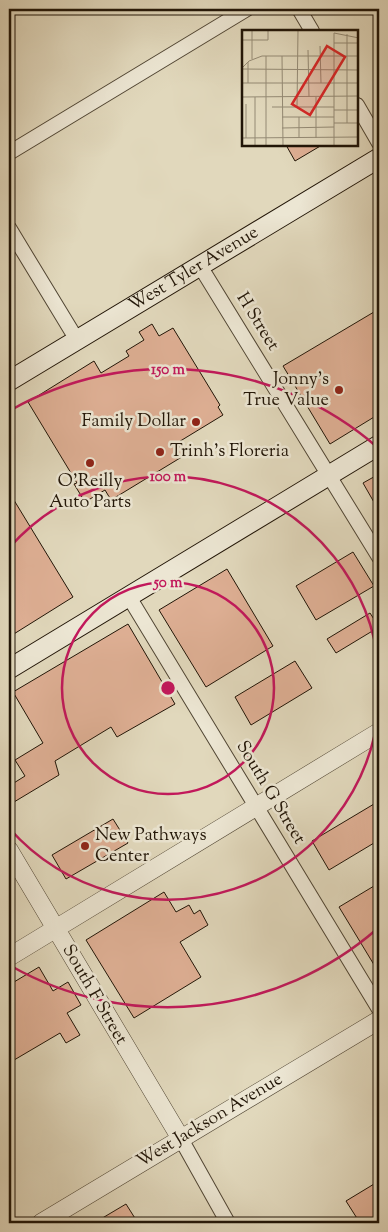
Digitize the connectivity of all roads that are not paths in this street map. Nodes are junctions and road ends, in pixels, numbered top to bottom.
1 (247, 9) edge
2 (299, 9) edge
3 (311, 30) edge
4 (358, 108) edge
5 (379, 143) edge
6 (9, 153) edge
7 (379, 158) edge
8 (9, 228) edge
9 (200, 266) junction
10 (77, 340) junction
11 (9, 381) edge
12 (379, 445) edge
13 (330, 475) junction
14 (379, 556) edge
15 (130, 597) junction
16 (9, 669) edge
17 (379, 732) edge
18 (256, 806) junction
19 (9, 850) edge
20 (56, 929) junction
21 (9, 957) edge
22 (379, 1009) edge
23 (379, 1020) edge
24 (181, 1139) junction
25 (41, 1223) edge
26 (228, 1223) edge

1 - 6 street
2 - 3 street
4 - 5 street
7 - 9 main road, West Tyler Avenue
8 - 10 street
9 - 10 main road, West Tyler Avenue
9 - 13 street, H Street
10 - 11 main road, West Tyler Avenue
12 - 13 main road
13 - 14 street, H Street
13 - 15 main road
15 - 16 main road
15 - 18 street, South G Street
17 - 18 street
18 - 20 street
18 - 22 street, South G Street
19 - 20 street, South F Street
20 - 21 street
20 - 24 street, South F Street
23 - 24 street, West Jackson Avenue
24 - 25 street, West Jackson Avenue
24 - 26 street

